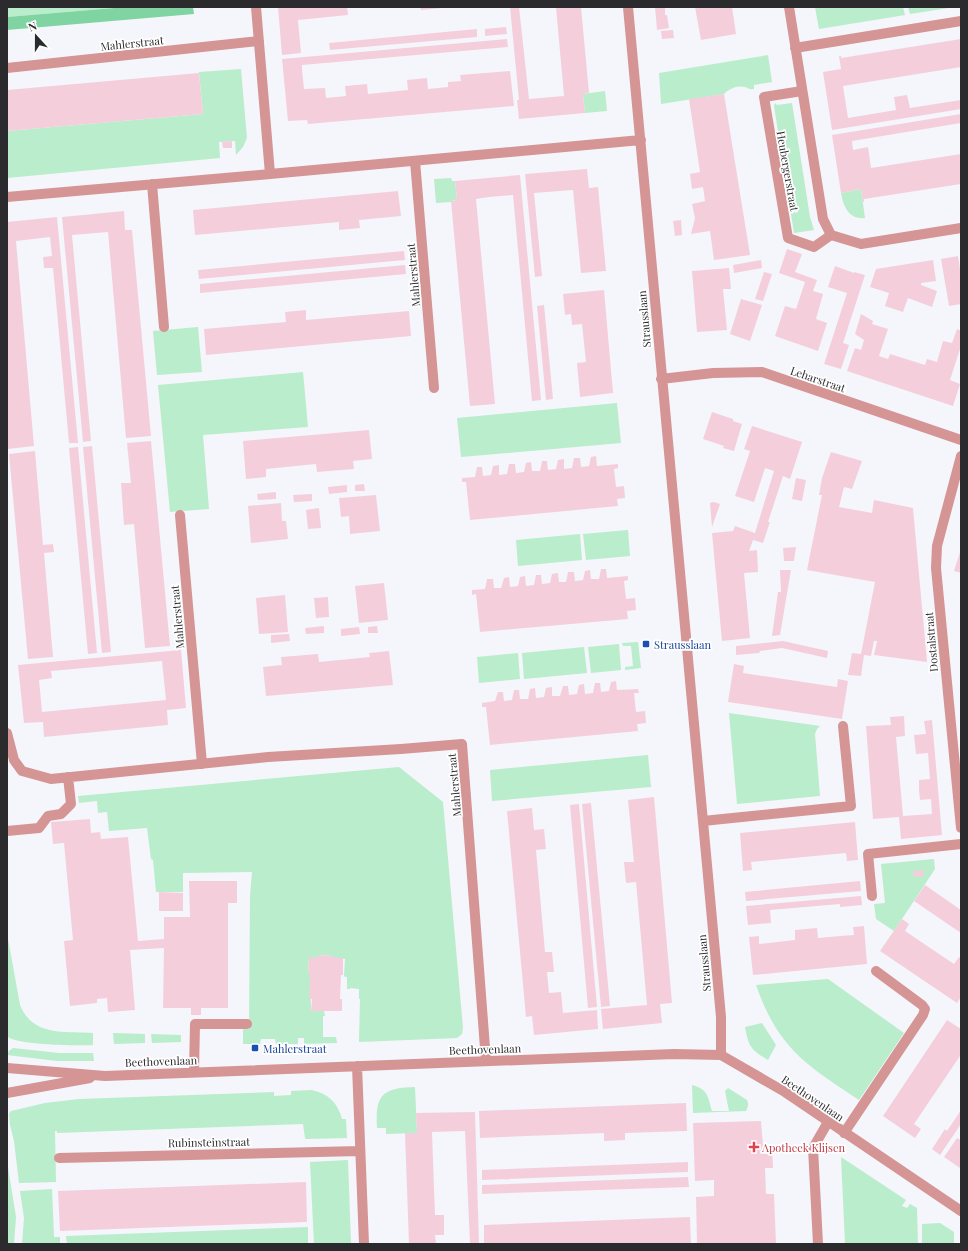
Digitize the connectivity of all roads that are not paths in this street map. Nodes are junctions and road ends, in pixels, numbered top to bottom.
1 (256, 7) edge
2 (628, 7) edge
3 (789, 7) edge
4 (961, 21) edge
5 (259, 41) junction
6 (795, 48) junction
7 (7, 68) edge
8 (802, 91) junction
9 (641, 140) junction
10 (415, 160) junction
11 (270, 174) junction
12 (152, 184) junction
13 (7, 197) edge
14 (961, 228) edge
15 (831, 235) junction
16 (164, 328) dead end
17 (661, 379) junction
18 (434, 388) dead end
19 (961, 440) edge
20 (961, 456) edge
21 (180, 515) dead end
22 (843, 726) dead end
23 (7, 733) edge
24 (202, 764) junction
25 (68, 778) junction
26 (703, 821) junction
27 (961, 828) edge
28 (7, 831) edge
29 (961, 844) edge
30 (872, 896) dead end
31 (876, 971) dead end
32 (247, 1024) dead end
33 (721, 1055) junction
34 (486, 1061) junction
35 (357, 1066) junction
36 (7, 1068) edge
37 (194, 1072) junction
38 (105, 1076) junction
39 (7, 1093) edge
40 (828, 1122) junction
41 (844, 1133) junction
42 (360, 1151) junction
43 (59, 1158) dead end
44 (961, 1211) edge
45 (364, 1244) edge
46 (818, 1244) edge

1 - 5 street
2 - 9 street, Strausslaan
3 - 6 street
4 - 6 street
5 - 7 street, Mahlerstraat
5 - 11 street
6 - 8 street
8 - 15 street
8 - 15 street, Heubergerstraat
9 - 10 street
9 - 17 street, Strausslaan
10 - 11 street
10 - 18 street, Mahlerstraat
11 - 12 street
12 - 13 street
12 - 16 street
14 - 15 street
17 - 19 street, Leharstraat
17 - 26 street, Strausslaan
20 - 27 street, Dostalstraat
21 - 24 street, Mahlerstraat
22 - 26 street
23 - 25 street, Mahlerstraat
24 - 25 street, Mahlerstraat
24 - 34 street, Mahlerstraat
25 - 28 street
26 - 33 street, Strausslaan
29 - 30 street
31 - 41 street, Beethovenlaan
32 - 37 street
33 - 34 street, Beethovenlaan
33 - 40 street, Beethovenlaan
34 - 35 street, Beethovenlaan
35 - 37 street, Beethovenlaan
35 - 42 street
36 - 38 street, Beethovenlaan
37 - 38 street, Beethovenlaan
38 - 39 street, Beethovenlaan
40 - 41 street, Beethovenlaan
40 - 46 street
41 - 44 street, Beethovenlaan
42 - 43 street, Rubinsteinstraat
42 - 45 street

